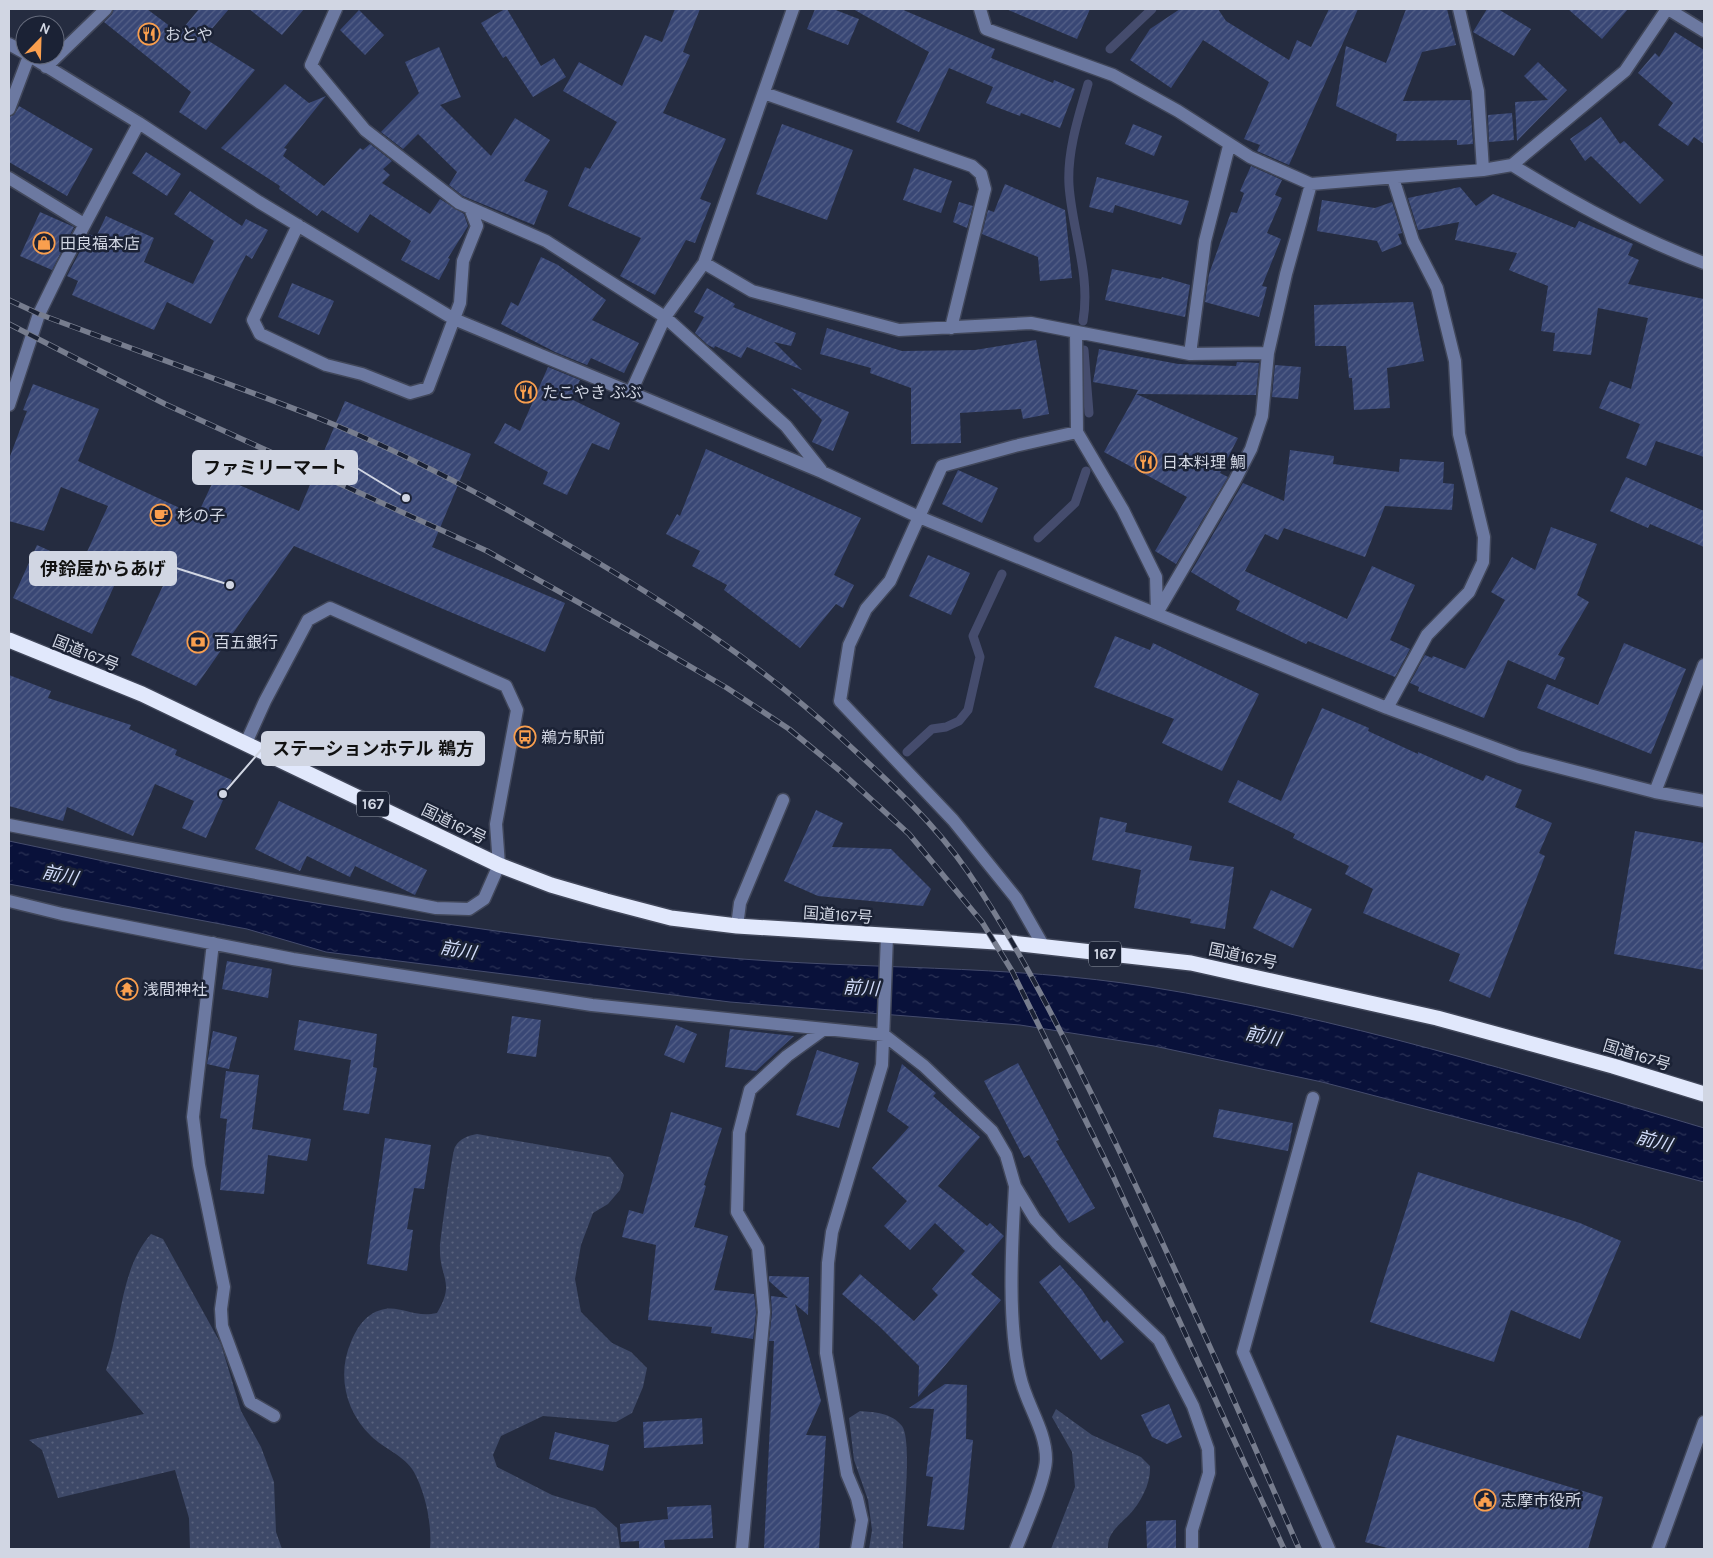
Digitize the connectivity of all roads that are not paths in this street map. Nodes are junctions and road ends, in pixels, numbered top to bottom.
1 (106, 9) edge
2 (336, 9) edge
3 (793, 9) edge
4 (980, 9) edge
5 (1459, 9) edge
6 (1668, 9) edge
7 (1704, 31) edge
8 (24, 65) edge
9 (43, 65) edge
10 (46, 67) junction
11 (764, 93) junction
12 (9, 108) edge
13 (139, 123) junction
14 (1229, 146) junction
15 (1512, 165) junction
16 (1483, 170) junction
17 (9, 178) edge
18 (1393, 178) junction
19 (1311, 184) junction
20 (470, 208) junction
21 (84, 224) junction
22 (298, 225) junction
23 (704, 263) junction
24 (1704, 263) edge
25 (665, 317) junction
26 (454, 318) junction
27 (951, 328) junction
28 (1076, 333) junction
29 (1268, 353) junction
30 (1190, 354) junction
31 (632, 392) junction
32 (9, 405) edge
33 (1078, 432) junction
34 (822, 472) junction
35 (918, 517) junction
36 (1157, 613) junction
37 (9, 640) edge
38 (849, 645) junction
39 (1704, 664) edge
40 (836, 668) dead end
41 (1387, 708) junction
42 (246, 743) junction
43 (1655, 792) junction
44 (783, 800) dead end
45 (1704, 801) edge
46 (9, 825) edge
47 (499, 865) junction
48 (9, 901) edge
49 (737, 926) junction
50 (887, 936) junction
51 (213, 943) junction
52 (1044, 947) junction
53 (884, 1029) junction
54 (823, 1030) junction
55 (1704, 1094) edge
56 (1313, 1098) dead end
57 (1015, 1186) junction
58 (274, 1416) dead end
59 (1704, 1422) edge
60 (742, 1549) edge
61 (857, 1549) edge
62 (1016, 1549) edge
63 (1192, 1549) edge
64 (1330, 1549) edge
65 (1658, 1549) edge

1 - 10 street
2 - 20 street
3 - 11 street
4 - 14 street
5 - 16 street
6 - 7 street
6 - 15 street
8 - 12 street
9 - 10 street
10 - 13 street
11 - 23 street
11 - 27 street
13 - 21 street
13 - 22 street
14 - 19 street
14 - 30 street
15 - 16 street
15 - 24 street
16 - 18 street
17 - 21 street
18 - 19 street
18 - 41 street
19 - 29 street
20 - 25 street
20 - 26 street
21 - 32 street
22 - 26 street
22 - 26 street
23 - 25 street
23 - 27 street
25 - 31 street
25 - 34 street
26 - 31 street
27 - 28 street
28 - 30 street
28 - 33 street
29 - 30 street
29 - 36 street
31 - 34 street
33 - 35 street
33 - 36 street
34 - 35 street
35 - 36 street
35 - 38 street
36 - 41 street
37 - 42 highway, 国道167号 / 167
38 - 40 street
38 - 52 street
39 - 43 street
41 - 43 street
42 - 47 highway, 国道167号 / 167
42 - 47 street
43 - 45 street
44 - 49 street
46 - 47 street
47 - 49 highway, 国道167号 / 167
48 - 51 street
49 - 50 highway, 国道167号 / 167
50 - 52 highway, 国道167号 / 167
50 - 53 street
51 - 54 street
51 - 58 street
52 - 55 highway, 国道167号 / 167
53 - 54 street
53 - 57 street
53 - 61 street
54 - 60 street
56 - 64 street
57 - 62 street
57 - 63 street
59 - 65 street

